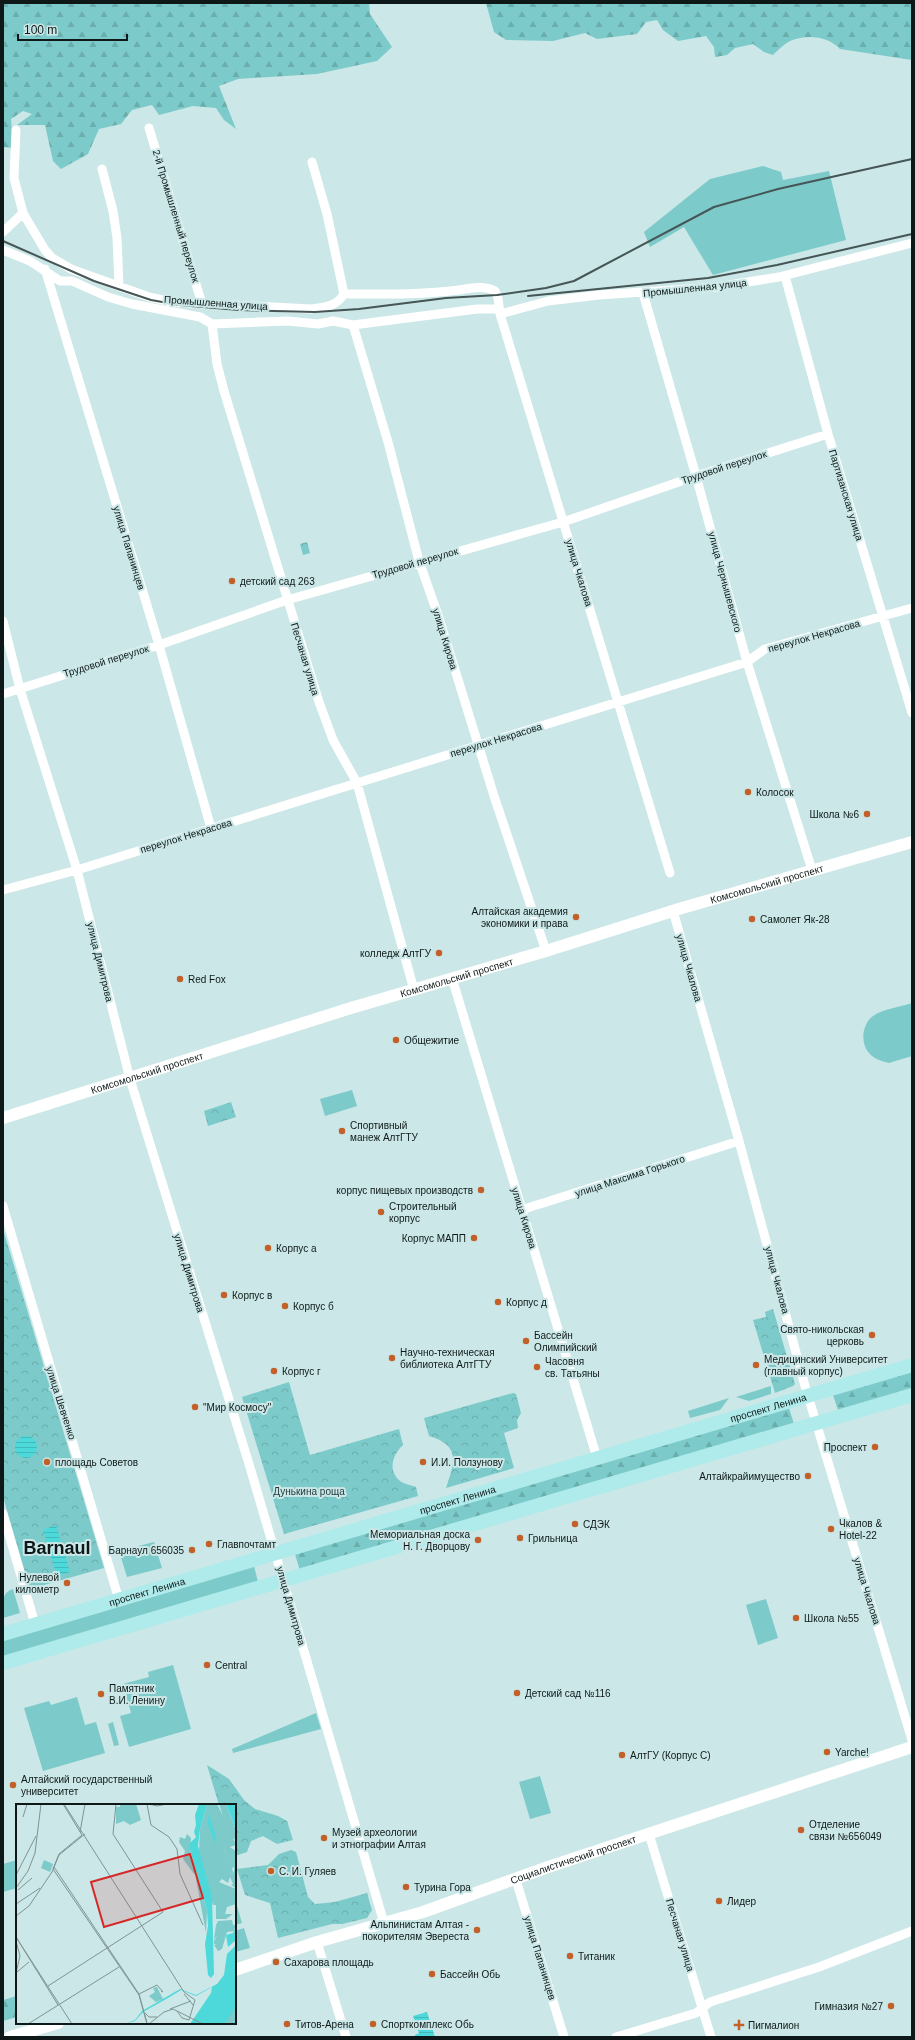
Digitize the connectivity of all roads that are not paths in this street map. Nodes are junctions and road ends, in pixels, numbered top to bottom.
1 (149, 128) dead end
2 (16, 130) dead end
3 (312, 162) dead end
4 (102, 169) dead end
5 (23, 213) junction
6 (3, 232) edge
7 (912, 243) edge
8 (3, 250) edge
9 (44, 269) junction
10 (784, 276) junction
11 (119, 285) junction
12 (643, 293) junction
13 (344, 294) junction
14 (202, 304) junction
15 (499, 312) junction
16 (212, 324) junction
17 (353, 325) junction
18 (828, 434) junction
19 (696, 476) junction
20 (564, 522) junction
21 (419, 561) junction
22 (287, 600) junction
23 (912, 608) edge
24 (883, 617) junction
25 (3, 621) edge
26 (159, 645) junction
27 (747, 662) junction
28 (20, 688) junction
29 (3, 694) edge
30 (619, 702) junction
31 (912, 713) edge
32 (479, 745) junction
33 (357, 783) junction
34 (212, 828) junction
35 (912, 842) edge
36 (77, 870) junction
37 (812, 870) junction
38 (670, 872) dead end
39 (3, 890) edge
40 (673, 911) junction
41 (546, 951) junction
42 (452, 978) junction
43 (414, 990) junction
44 (130, 1079) junction
45 (3, 1118) edge
46 (739, 1141) junction
47 (3, 1206) edge
48 (521, 1210) junction
49 (912, 1365) edge
50 (912, 1395) edge
51 (808, 1396) junction
52 (816, 1423) junction
53 (597, 1458) junction
54 (3, 1514) edge
55 (275, 1553) junction
56 (283, 1580) junction
57 (119, 1600) junction
58 (35, 1624) junction
59 (3, 1634) edge
60 (3, 1663) edge
61 (912, 1740) edge
62 (912, 1747) edge
63 (649, 1834) junction
64 (516, 1880) junction
65 (384, 1923) junction
66 (912, 1931) edge
67 (316, 1942) junction
68 (236, 1970) edge
69 (702, 2008) junction
70 (55, 2024) edge
71 (10, 2037) edge
72 (346, 2037) edge
73 (564, 2037) edge
74 (616, 2037) edge
75 (711, 2037) edge

1 - 14 street, 2-й Промышленный переулок
2 - 5 street, Промышленная улица
3 - 13 street
4 - 11 street
5 - 6 street
5 - 11 street, Промышленная улица
7 - 10 street, Промышленная улица
8 - 9 street, Промышленная улица
9 - 16 street, Промышленная улица
9 - 26 street, улица Папанинцев
10 - 12 street, Промышленная улица
10 - 18 street, Партизанская улица
11 - 14 street, Промышленная улица
12 - 15 street, Промышленная улица
12 - 19 street, улица Чернышевского
13 - 14 street, Промышленная улица
13 - 15 street, улица Чкалова
15 - 17 street, Промышленная улица
15 - 20 street, улица Чкалова
16 - 17 street, Промышленная улица
16 - 22 street, Песчаная улица
17 - 21 street, улица Кирова
18 - 19 street, Трудовой переулок
18 - 24 street, Партизанская улица
19 - 20 street, Трудовой переулок
19 - 27 street, улица Чернышевского
20 - 21 street, Трудовой переулок
20 - 30 street, улица Чкалова
21 - 22 street, Трудовой переулок
21 - 32 street, улица Кирова
22 - 26 street, Трудовой переулок
22 - 33 street, Песчаная улица
23 - 24 street, переулок Некрасова
24 - 27 street, переулок Некрасова
24 - 31 street, Партизанская улица
25 - 28 street, улица Димитрова
26 - 28 street, Трудовой переулок
26 - 34 street, улица Папанинцев
27 - 30 street, переулок Некрасова
27 - 37 street, улица Чернышевского
28 - 29 street, Трудовой переулок
28 - 36 street, улица Димитрова
30 - 32 street, переулок Некрасова
30 - 38 street, улица Чкалова
32 - 33 street, переулок Некрасова
32 - 41 street, улица Кирова
33 - 34 street, переулок Некрасова
33 - 43 street, Песчаная улица
34 - 36 street, переулок Некрасова
35 - 37 main road, Комсомольский проспект
36 - 39 street, переулок Некрасова
36 - 44 street, улица Димитрова
37 - 40 main road, Комсомольский проспект
40 - 41 main road, Комсомольский проспект
40 - 46 street, улица Чкалова
41 - 42 main road, Комсомольский проспект
42 - 43 main road, Комсомольский проспект
42 - 48 street, улица Кирова
43 - 44 main road, Комсомольский проспект
44 - 45 main road, Комсомольский проспект
44 - 55 street, улица Димитрова
46 - 48 street, улица Максима Горького
46 - 51 street, улица Чкалова
47 - 57 street, улица Шевченко
48 - 53 street, улица Кирова
49 - 51 main road, проспект Ленина
50 - 52 main road
51 - 52 street, улица Чкалова
51 - 53 main road, проспект Ленина
52 - 56 main road
52 - 61 street, улица Чкалова
53 - 55 main road, проспект Ленина
54 - 58 street
55 - 56 street, улица Димитрова
55 - 57 main road, проспект Ленина
56 - 60 main road
56 - 65 street, улица Димитрова
57 - 58 main road, проспект Ленина
58 - 59 main road, проспект Ленина
62 - 63 main road, Социалистический проспект
63 - 64 main road, Социалистический проспект
63 - 69 street, Песчаная улица
64 - 65 main road, Социалистический проспект
64 - 73 street, улица Папанинцев
65 - 67 main road, Социалистический проспект
66 - 69 street
67 - 68 main road, Социалистический проспект
67 - 72 street
69 - 74 street
69 - 75 street, Песчаная улица
70 - 71 main road

